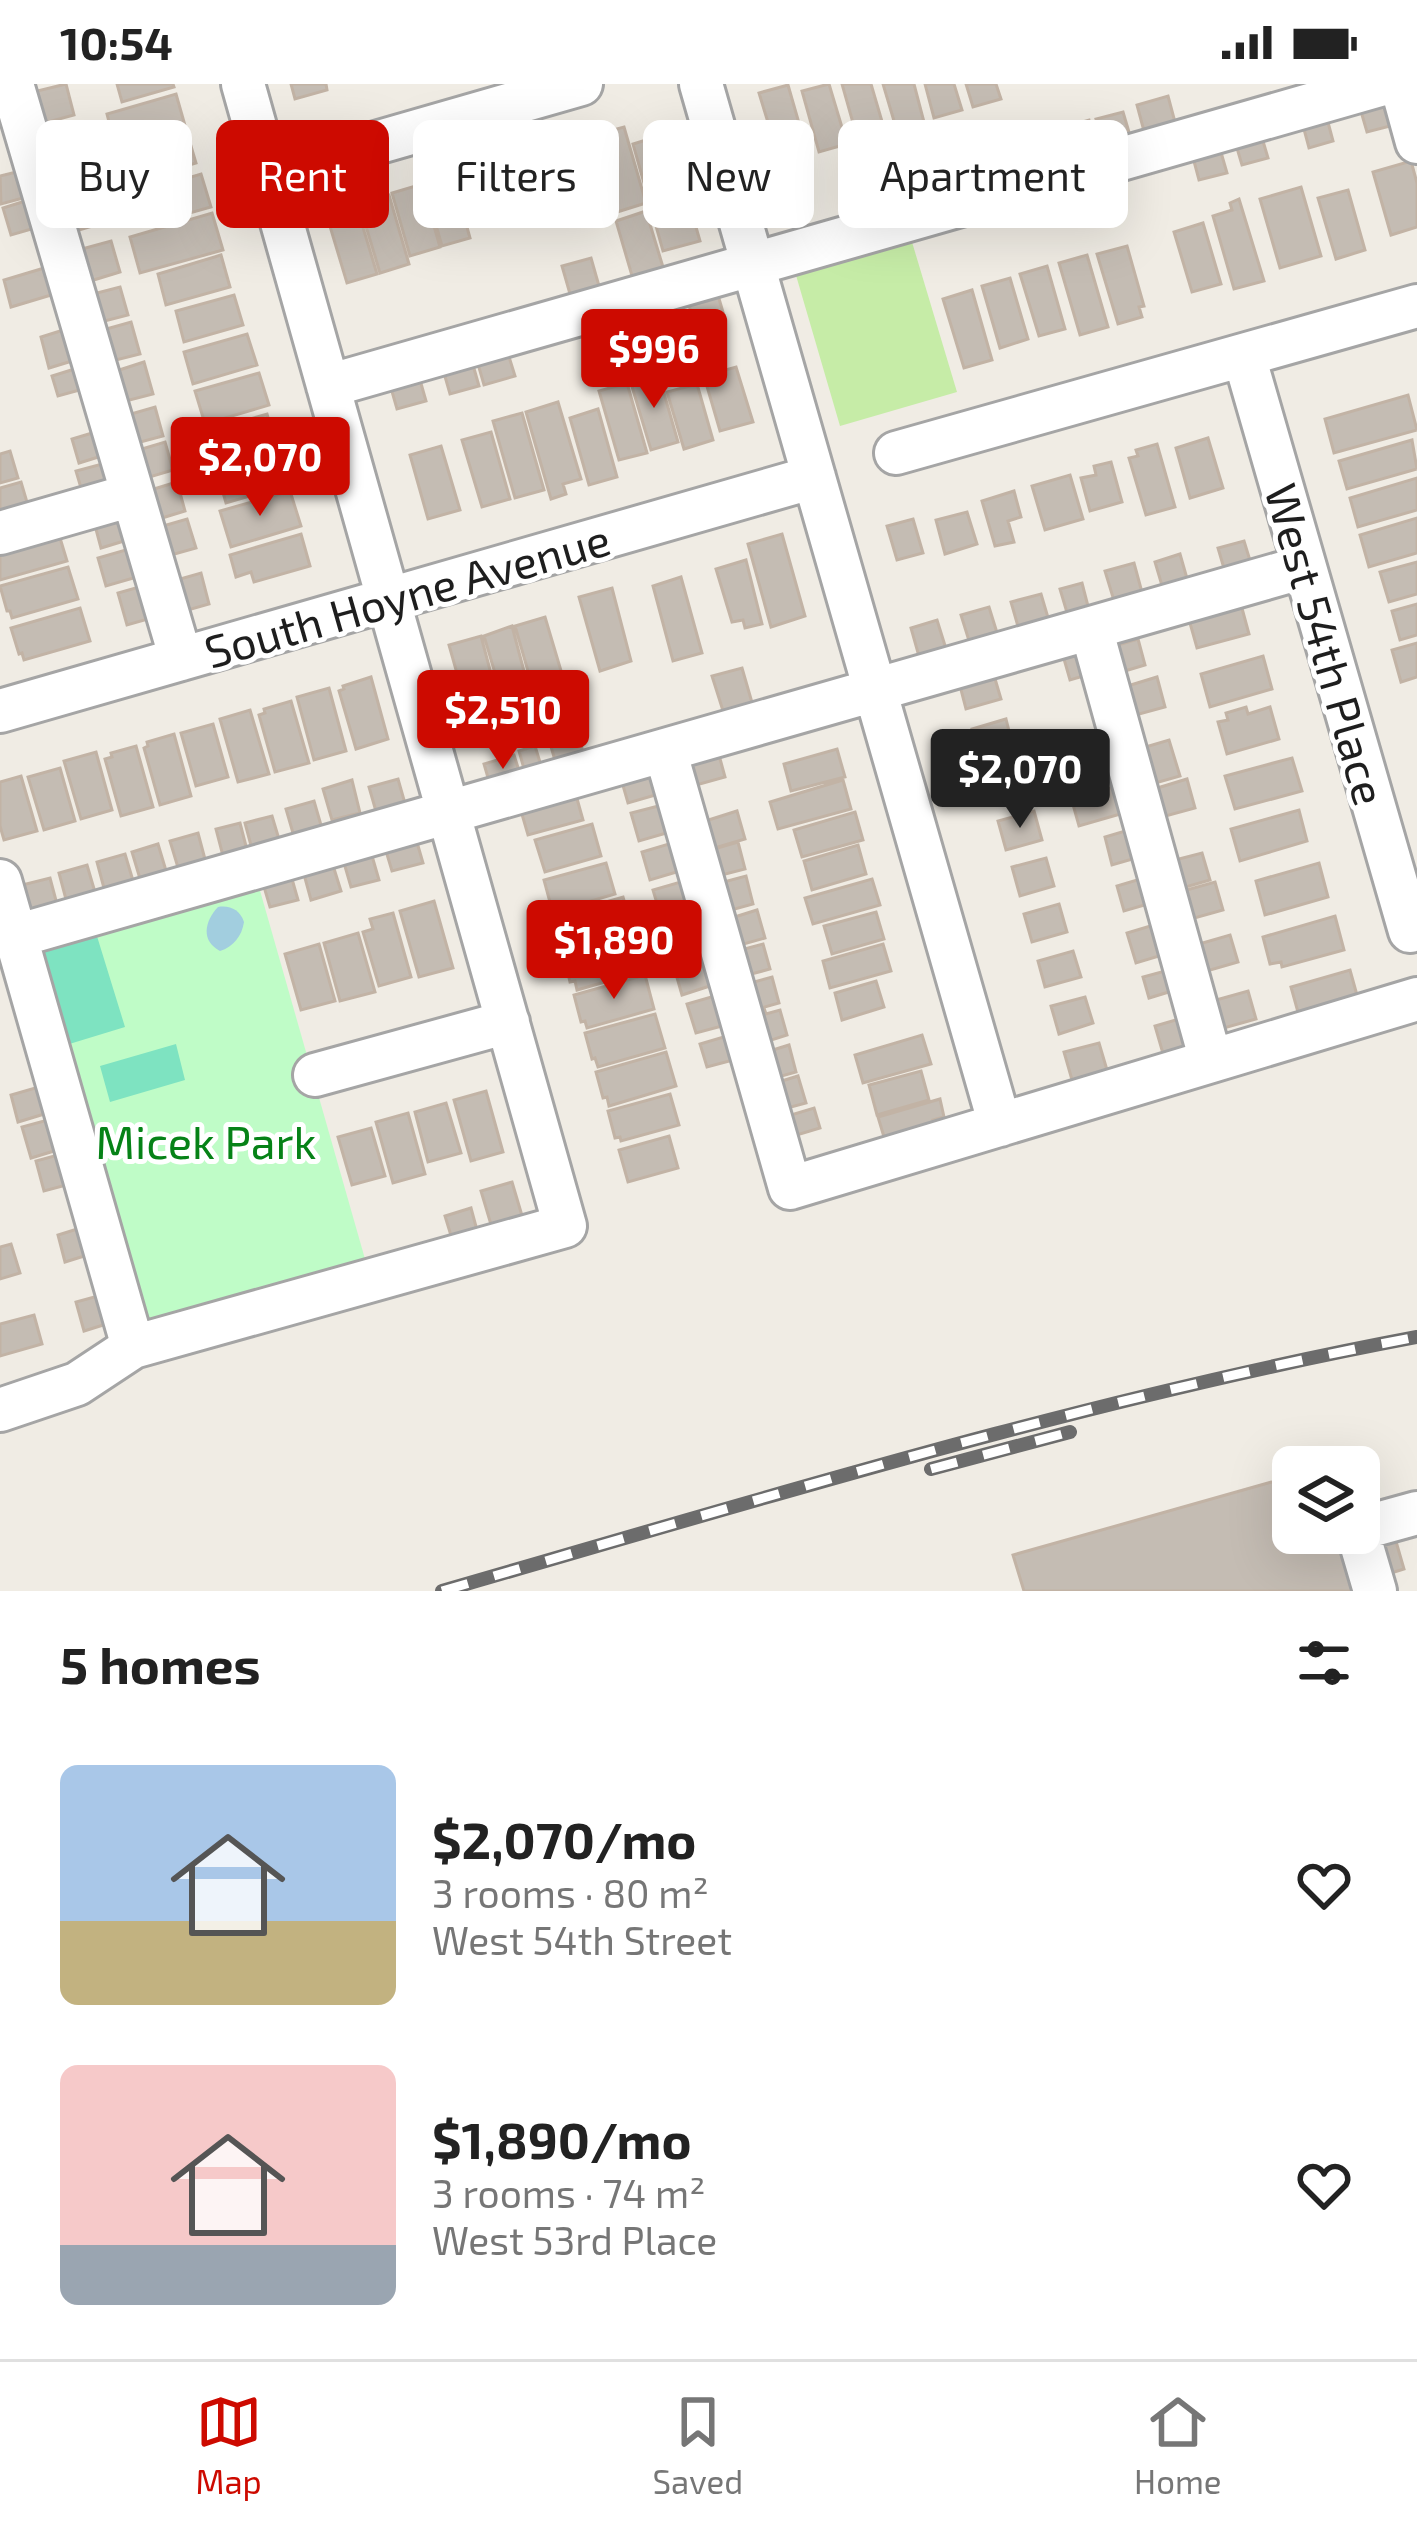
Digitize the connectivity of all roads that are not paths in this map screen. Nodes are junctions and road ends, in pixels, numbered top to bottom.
1 (12, 84) edge
2 (243, 84) edge
3 (581, 84) edge
4 (701, 84) edge
5 (1383, 84) edge
6 (1401, 84) edge
7 (253, 120) edge
8 (389, 139) edge
9 (1417, 142) edge
10 (283, 228) edge
11 (753, 264) junction
12 (1417, 306) edge
13 (1244, 356) junction
14 (328, 386) junction
15 (896, 453) dead end
16 (814, 477) junction
17 (132, 495) junction
18 (0, 533) edge
19 (1304, 567) junction
20 (388, 599) junction
21 (1091, 628) junction
22 (181, 659) junction
23 (875, 690) junction
24 (0, 711) edge
25 (665, 750) junction
26 (448, 812) junction
27 (0, 881) edge
28 (1410, 931) dead end
29 (16, 936) junction
30 (1417, 999) edge
31 (508, 1022) junction
32 (1211, 1061) junction
33 (315, 1075) dead end
34 (1000, 1125) junction
35 (133, 1346) junction
36 (0, 1410) edge
37 (1417, 1513) edge
38 (1380, 1524) edge
39 (1365, 1554) edge
40 (1375, 1591) edge

1 - 17 street
2 - 7 street
3 - 8 street
4 - 11 street
5 - 11 street
6 - 9 street
10 - 14 street
11 - 14 street
11 - 16 street
12 - 13 street
13 - 15 street
13 - 19 street, West 54th Place
14 - 20 street
16 - 20 street, South Hoyne Avenue
16 - 23 street
17 - 18 street
17 - 22 street
19 - 21 street
19 - 28 street, West 54th Place
20 - 22 street, South Hoyne Avenue
20 - 26 street
21 - 23 street
21 - 32 street
22 - 24 street, South Hoyne Avenue
23 - 25 street
23 - 34 street
25 - 26 street
25 - 34 street
26 - 29 street
26 - 31 street
27 - 29 street
29 - 35 street
30 - 32 street
31 - 33 street
31 - 35 street
32 - 34 street
35 - 36 street
37 - 38 street
39 - 40 street

